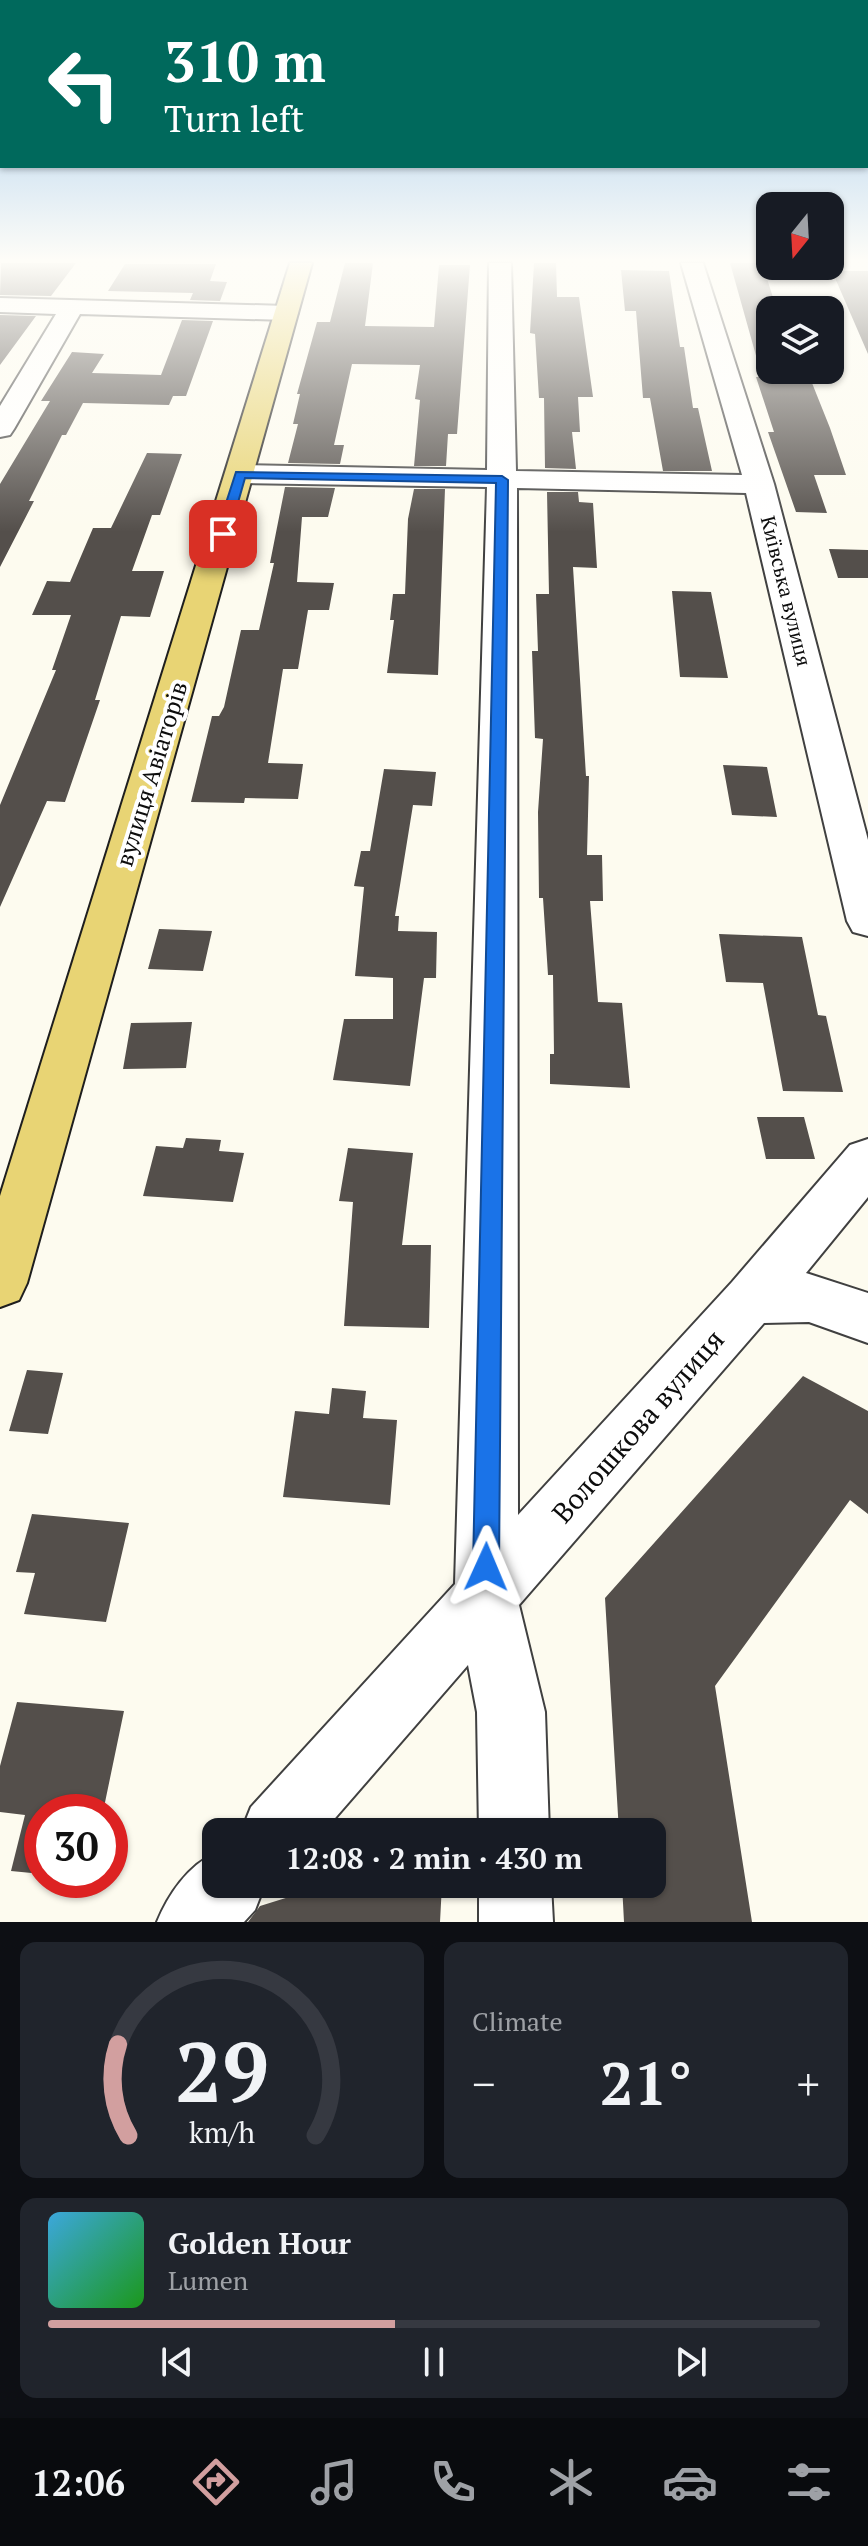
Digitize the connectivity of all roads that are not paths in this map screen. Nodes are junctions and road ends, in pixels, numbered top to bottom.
1 (45, 353) edge
2 (275, 353) edge
3 (501, 353) edge
4 (719, 353) edge
5 (0, 429) edge
6 (240, 474) junction
7 (502, 480) junction
8 (759, 484) junction
9 (868, 921) edge
10 (868, 1160) edge
11 (0, 1283) edge
12 (751, 1299) junction
13 (868, 1318) edge
14 (486, 1599) junction
15 (289, 1818) edge
16 (514, 1818) edge
17 (216, 1898) edge
18 (515, 1898) edge
19 (194, 1922) edge
20 (516, 1922) edge

1 - 5 street
2 - 6 main road, вулиця Авіаторів
3 - 7 street
4 - 8 street, Київська вулиця
6 - 7 street
6 - 11 main road, вулиця Авіаторів
7 - 8 street
7 - 14 street
8 - 9 street, Київська вулиця
10 - 12 street, Волошкова вулиця
12 - 13 street
12 - 14 street, Волошкова вулиця
14 - 15 street, Волошкова вулиця
14 - 16 street
17 - 19 street
18 - 20 street

